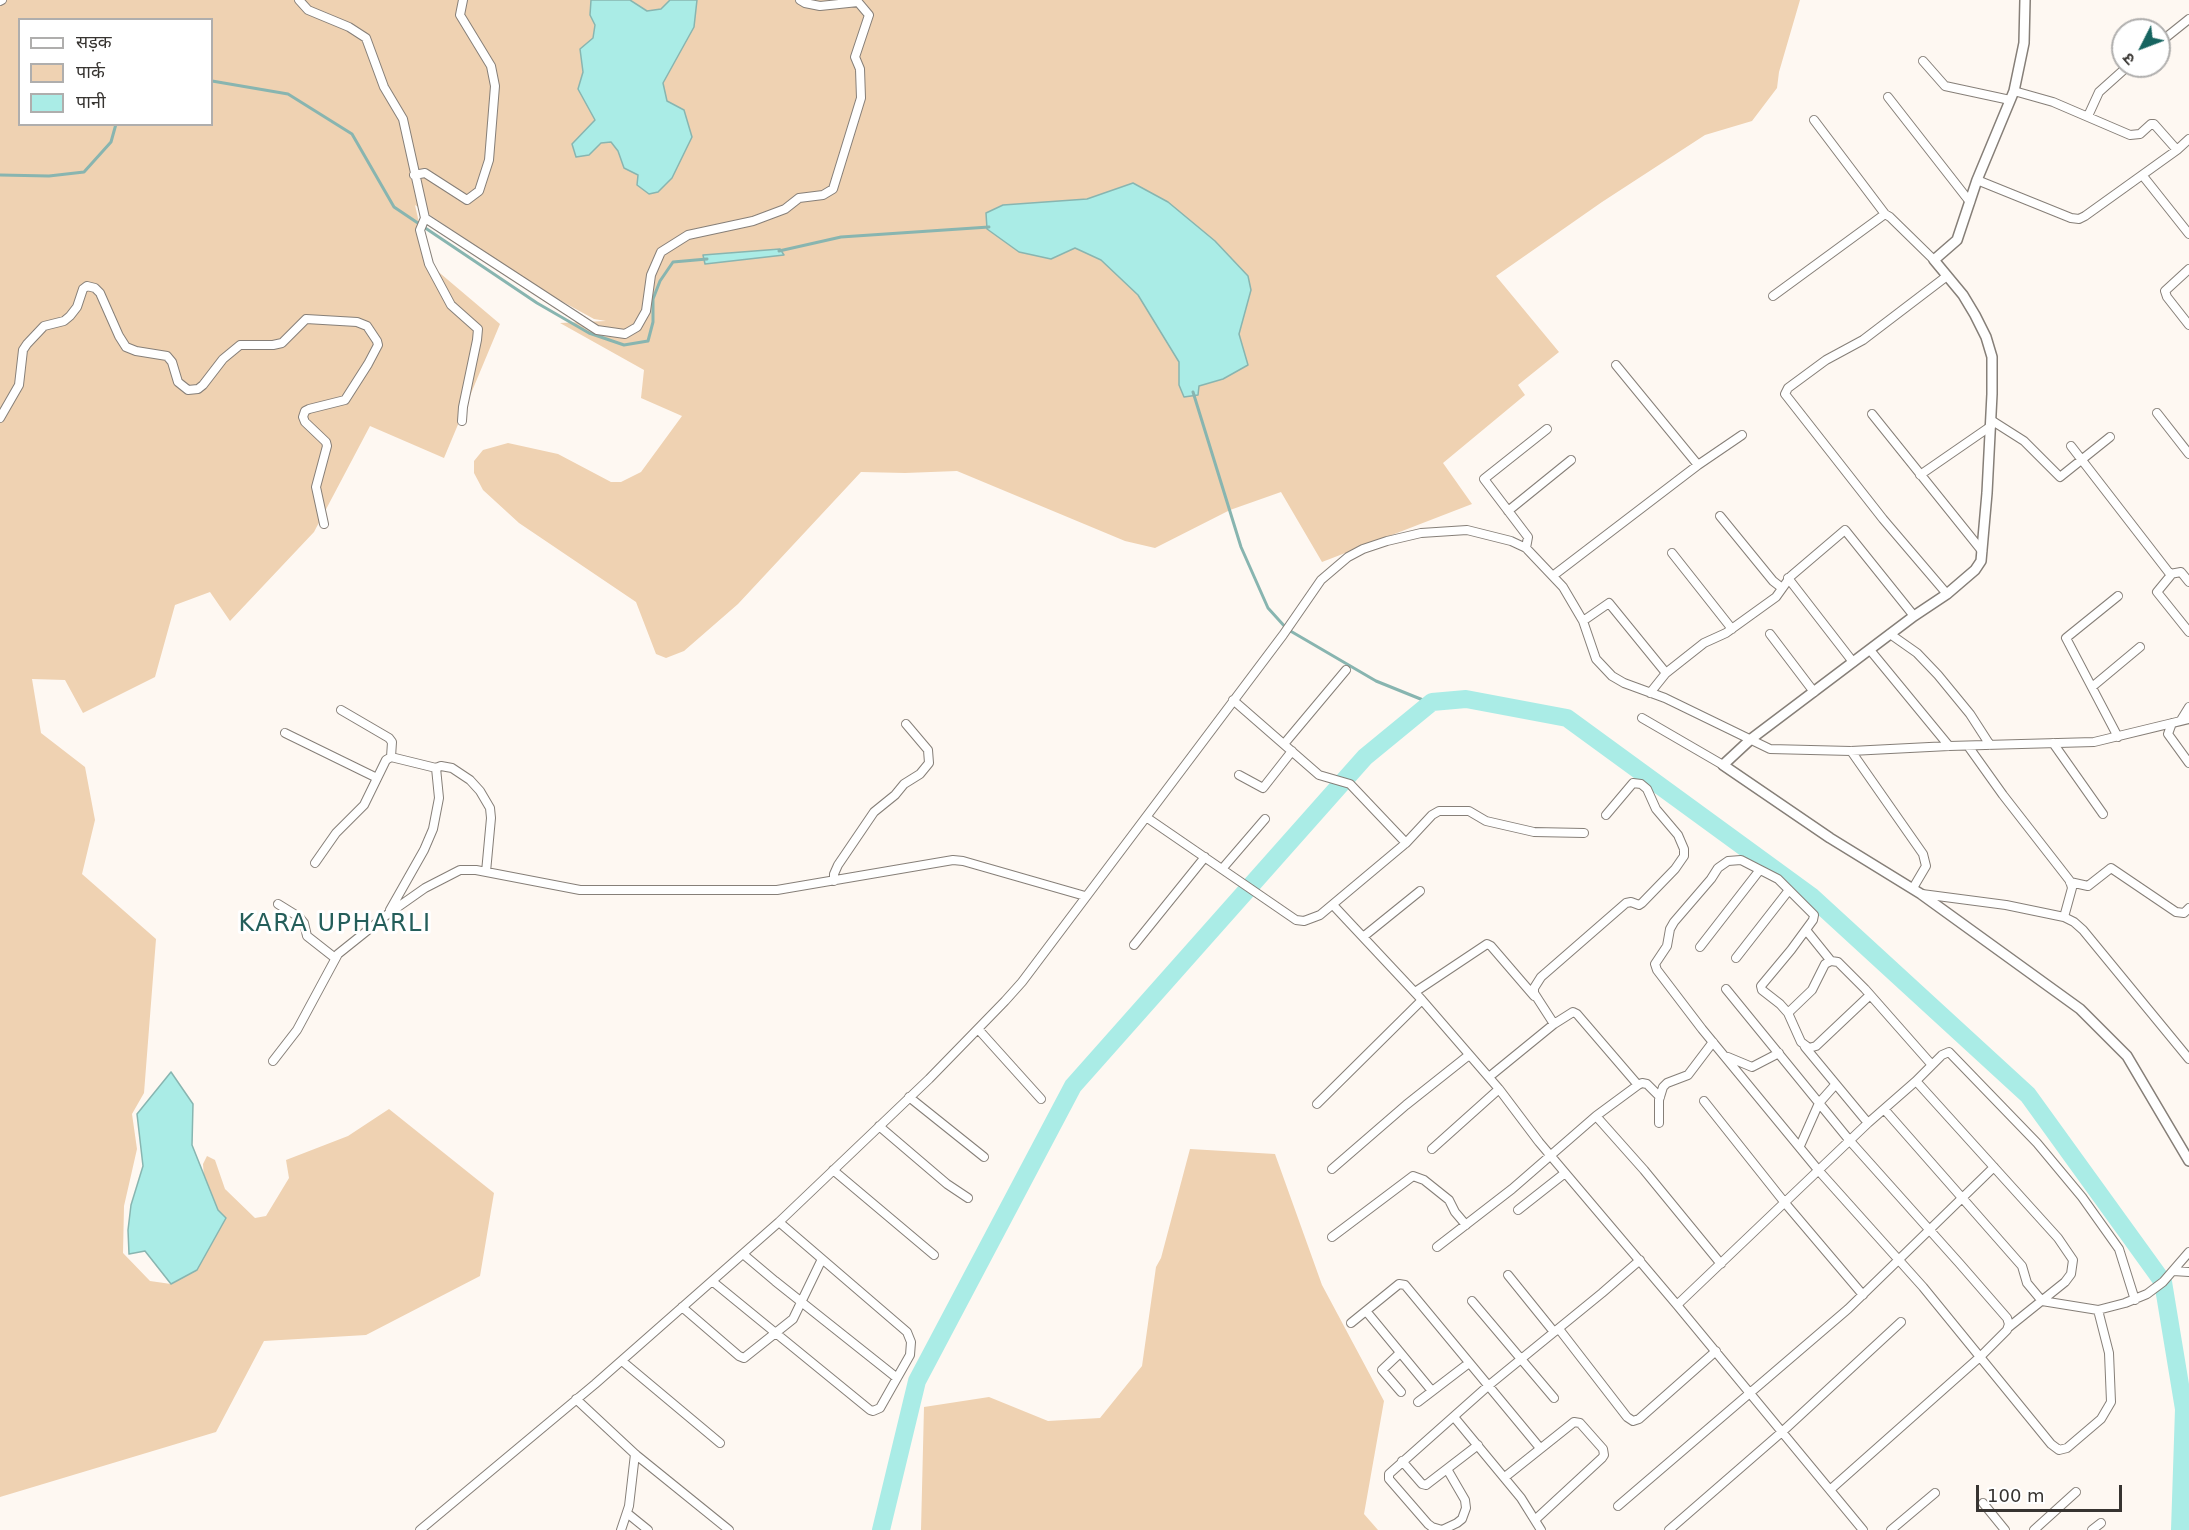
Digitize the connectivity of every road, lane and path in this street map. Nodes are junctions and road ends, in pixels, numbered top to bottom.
1 (298, 0) edge
2 (463, 0) edge
3 (800, 0) edge
4 (2025, 0) edge
5 (2189, 19) edge
6 (2171, 33) edge
7 (1923, 60) dead end
8 (2115, 78) edge
9 (2014, 90) junction
10 (1888, 97) dead end
11 (2010, 100) junction
12 (2088, 116) junction
13 (1814, 120) dead end
14 (2189, 139) edge
15 (2177, 150) junction
16 (414, 175) junction
17 (2143, 176) junction
18 (1977, 180) junction
19 (1970, 202) junction
20 (1884, 214) junction
21 (425, 218) junction
22 (2188, 232) edge
23 (1934, 260) junction
24 (2189, 269) edge
25 (1947, 276) junction
26 (1773, 296) dead end
27 (2189, 325) edge
28 (1616, 365) dead end
29 (2157, 413) dead end
30 (1872, 414) dead end
31 (0, 418) edge
32 (462, 421) dead end
33 (1991, 423) junction
34 (1547, 429) dead end
35 (1742, 435) dead end
36 (2110, 437) dead end
37 (2071, 446) dead end
38 (2189, 454) edge
39 (1571, 460) dead end
40 (2081, 460) junction
41 (1698, 465) junction
42 (1920, 475) junction
43 (1508, 511) junction
44 (1720, 516) dead end
45 (324, 524) dead end
46 (1526, 548) junction
47 (1982, 551) junction
48 (1672, 553) dead end
49 (1554, 575) junction
50 (2171, 575) junction
51 (1788, 578) junction
52 (2189, 582) edge
53 (1782, 588) junction
54 (1947, 594) junction
55 (2118, 596) dead end
56 (1914, 616) junction
57 (1583, 621) junction
58 (1732, 629) junction
59 (2189, 632) edge
60 (1770, 634) dead end
61 (1890, 634) junction
62 (2140, 646) dead end
63 (1870, 650) junction
64 (1853, 662) junction
65 (1346, 670) dead end
66 (1666, 672) junction
67 (2092, 687) junction
68 (1814, 692) junction
69 (1650, 693) junction
70 (1233, 700) junction
71 (2189, 707) edge
72 (341, 710) dead end
73 (1642, 718) dead end
74 (2185, 720) edge
75 (2172, 723) junction
76 (906, 724) dead end
77 (285, 733) dead end
78 (2118, 737) junction
79 (1751, 739) junction
80 (2053, 743) junction
81 (1284, 744) junction
82 (1990, 745) junction
83 (1949, 746) junction
84 (1968, 746) junction
85 (1292, 751) junction
86 (1851, 751) junction
87 (391, 757) junction
88 (2189, 763) edge
89 (1723, 765) junction
90 (436, 768) junction
91 (1239, 775) dead end
92 (377, 778) junction
93 (1606, 814) dead end
94 (2103, 814) dead end
95 (1146, 817) junction
96 (1264, 819) dead end
97 (1584, 833) dead end
98 (1406, 843) junction
99 (1205, 857) junction
100 (315, 863) dead end
101 (1222, 869) junction
102 (1759, 871) junction
103 (486, 872) junction
104 (834, 881) junction
105 (2070, 882) junction
106 (1789, 890) junction
107 (1420, 891) dead end
108 (1917, 891) junction
109 (1085, 896) junction
110 (278, 904) dead end
111 (1333, 905) junction
112 (2189, 908) edge
113 (388, 914) junction
114 (2064, 917) junction
115 (1806, 930) junction
116 (1363, 937) junction
117 (1134, 945) dead end
118 (1700, 947) dead end
119 (335, 958) junction
120 (1736, 958) dead end
121 (1831, 961) junction
122 (1726, 989) dead end
123 (1415, 992) junction
124 (1870, 995) junction
125 (1535, 997) junction
126 (1422, 1000) junction
127 (1788, 1013) junction
128 (1554, 1023) junction
129 (978, 1029) junction
130 (1713, 1042) junction
131 (1806, 1047) junction
132 (1779, 1053) junction
133 (1469, 1055) junction
134 (1724, 1055) junction
135 (2189, 1059) edge
136 (273, 1061) dead end
137 (1932, 1065) junction
138 (1489, 1077) junction
139 (1916, 1082) junction
140 (1638, 1085) junction
141 (1835, 1085) junction
142 (1500, 1089) junction
143 (909, 1097) junction
144 (1660, 1097) junction
145 (1041, 1098) dead end
146 (1704, 1101) dead end
147 (1819, 1103) junction
148 (1317, 1104) dead end
149 (1884, 1109) junction
150 (1596, 1116) junction
151 (1659, 1123) dead end
152 (1868, 1124) junction
153 (879, 1126) junction
154 (1850, 1141) junction
155 (1800, 1146) junction
156 (1432, 1149) dead end
157 (1550, 1155) junction
158 (984, 1157) dead end
159 (2189, 1161) edge
160 (1994, 1167) junction
161 (1332, 1169) dead end
162 (833, 1170) junction
163 (1819, 1171) junction
164 (1566, 1173) junction
165 (968, 1198) dead end
166 (1961, 1198) junction
167 (1785, 1203) junction
168 (1518, 1210) dead end
169 (779, 1222) junction
170 (1466, 1225) junction
171 (1929, 1230) junction
172 (1332, 1237) dead end
173 (1437, 1247) dead end
174 (2189, 1252) edge
175 (743, 1254) junction
176 (934, 1255) dead end
177 (822, 1259) junction
178 (1640, 1260) junction
179 (1899, 1260) junction
180 (1721, 1264) junction
181 (2173, 1271) junction
182 (2189, 1272) edge
183 (1508, 1275) dead end
184 (712, 1281) junction
185 (1863, 1294) junction
186 (2135, 1300) junction
187 (1472, 1301) dead end
188 (2042, 1301) junction
189 (801, 1302) junction
190 (1677, 1305) junction
191 (682, 1307) junction
192 (2098, 1310) junction
193 (1365, 1311) junction
194 (1901, 1322) dead end
195 (1350, 1323) dead end
196 (2009, 1327) junction
197 (1556, 1331) junction
198 (776, 1333) junction
199 (1716, 1351) junction
200 (1400, 1353) junction
201 (1981, 1356) junction
202 (1521, 1360) junction
203 (622, 1361) junction
204 (1469, 1362) junction
205 (897, 1378) junction
206 (1488, 1386) junction
207 (1432, 1391) junction
208 (1401, 1392) dead end
209 (1752, 1393) junction
210 (1554, 1398) dead end
211 (576, 1399) junction
212 (1418, 1402) dead end
213 (1454, 1417) junction
214 (1783, 1431) junction
215 (720, 1443) dead end
216 (1478, 1445) junction
217 (1539, 1448) junction
218 (635, 1454) junction
219 (1402, 1461) junction
220 (1447, 1469) junction
221 (1505, 1477) junction
222 (1831, 1490) junction
223 (2076, 1492) dead end
224 (1935, 1493) dead end
225 (1983, 1503) dead end
226 (1618, 1506) dead end
227 (627, 1513) junction
228 (1536, 1519) junction
229 (2101, 1523) dead end
230 (420, 1530) edge
231 (621, 1530) edge
232 (648, 1530) edge
233 (729, 1530) edge
234 (1541, 1530) edge
235 (1668, 1530) edge
236 (1863, 1530) edge
237 (1891, 1530) edge
238 (2005, 1530) edge
239 (2034, 1530) edge
240 (2092, 1530) edge

1 - 16 street
2 - 16 street
3 - 21 street
4 - 9 street
5 - 6 street
7 - 11 street
8 - 12 street
9 - 11 street
9 - 12 street
10 - 19 street
11 - 18 street
12 - 15 street
13 - 20 street
14 - 15 street
15 - 17 street
16 - 21 street
17 - 18 street
17 - 22 street
18 - 19 street
19 - 23 street
20 - 23 street
20 - 26 street
21 - 32 street
23 - 25 street
24 - 27 street
25 - 33 street
25 - 54 street
28 - 41 street
29 - 38 street
30 - 42 street
31 - 45 street
33 - 40 street
33 - 42 street
33 - 47 street
34 - 43 street
35 - 41 street
36 - 40 street
37 - 40 street
39 - 43 street
40 - 50 street
41 - 49 street
42 - 47 street
43 - 46 street
44 - 53 street
46 - 49 street
46 - 70 street
47 - 54 street
48 - 58 street
49 - 57 street
50 - 52 street
50 - 59 street
51 - 53 street
51 - 56 street
51 - 64 street
53 - 58 street
54 - 56 street
55 - 67 street
56 - 61 street
57 - 66 street
57 - 69 street
58 - 66 street
60 - 68 street
61 - 63 street
61 - 82 street
62 - 67 street
63 - 64 street
63 - 83 street
64 - 68 street
65 - 81 street
66 - 69 street
67 - 78 street
68 - 79 street
69 - 79 street
70 - 81 street
70 - 95 street
71 - 74 street
72 - 87 street
73 - 89 street
74 - 75 street
75 - 78 street
75 - 88 street
76 - 104 street
77 - 92 street
78 - 80 street
79 - 86 street
79 - 89 street
80 - 82 street
80 - 94 street
81 - 85 street
82 - 84 street
83 - 84 street
83 - 86 street
84 - 105 street
85 - 91 street
85 - 98 street
86 - 108 street
87 - 90 street
87 - 92 street
89 - 108 street
90 - 103 street
90 - 113 street
92 - 100 street
93 - 125 street
95 - 99 street
95 - 109 street
96 - 101 street
97 - 98 street
98 - 111 street
99 - 101 street
99 - 117 street
101 - 111 street
102 - 106 street
102 - 118 street
102 - 130 street
103 - 104 street
103 - 113 street
104 - 109 street
105 - 112 street
105 - 114 street
106 - 115 street
106 - 120 street
107 - 116 street
108 - 114 street
108 - 159 street
109 - 129 street
110 - 119 street
111 - 116 street
113 - 119 street
114 - 135 street
115 - 121 street
115 - 127 street
116 - 123 street
119 - 136 street
121 - 124 street
121 - 127 street
122 - 132 street
123 - 125 street
123 - 126 street
124 - 131 street
124 - 137 street
125 - 128 street
126 - 133 street
126 - 148 street
127 - 131 street
128 - 138 street
128 - 140 street
129 - 143 street
129 - 145 street
130 - 134 street
130 - 144 street
131 - 141 street
132 - 134 street
132 - 147 street
133 - 138 street
133 - 161 street
134 - 155 street
137 - 139 street
137 - 186 street
138 - 142 street
139 - 149 street
139 - 160 street
140 - 144 street
140 - 150 street
141 - 147 street
141 - 152 street
142 - 156 street
142 - 157 street
143 - 153 street
143 - 158 street
144 - 151 street
146 - 167 street
147 - 154 street
147 - 155 street
149 - 152 street
149 - 166 street
150 - 157 street
150 - 180 street
152 - 154 street
153 - 162 street
153 - 165 street
154 - 163 street
154 - 171 street
155 - 163 street
157 - 164 street
157 - 170 street
160 - 166 street
160 - 188 street
162 - 169 street
162 - 176 street
163 - 167 street
163 - 179 street
164 - 168 street
164 - 178 street
166 - 171 street
166 - 188 street
167 - 180 street
167 - 185 street
169 - 175 street
169 - 177 street
170 - 172 street
170 - 173 street
171 - 179 street
171 - 196 street
174 - 181 street
175 - 184 street
175 - 189 street
177 - 189 street
177 - 205 street
178 - 190 street
178 - 197 street
179 - 185 street
179 - 201 street
180 - 190 street
181 - 182 street
181 - 186 street
183 - 197 street
184 - 191 street
184 - 198 street
185 - 209 street
186 - 192 street
187 - 202 street
188 - 192 street
188 - 196 street
189 - 198 street
189 - 205 street
190 - 199 street
191 - 198 street
191 - 203 street
192 - 201 street
193 - 195 street
193 - 200 street
193 - 204 street
194 - 214 street
196 - 201 street
197 - 199 street
197 - 202 street
198 - 205 street
199 - 209 street
200 - 207 street
200 - 208 street
201 - 222 street
202 - 206 street
202 - 210 street
203 - 211 street
203 - 215 street
204 - 206 street
204 - 207 street
206 - 213 street
206 - 217 street
207 - 212 street
209 - 214 street
209 - 226 street
211 - 218 street
211 - 230 street
213 - 216 street
213 - 219 street
214 - 222 street
214 - 235 street
216 - 220 street
216 - 221 street
217 - 221 street
217 - 228 street
218 - 227 street
218 - 233 street
219 - 220 street
219 - 220 street
221 - 228 street
222 - 236 street
223 - 239 street
224 - 237 street
225 - 238 street
227 - 231 street
227 - 232 street
228 - 234 street
229 - 240 street

